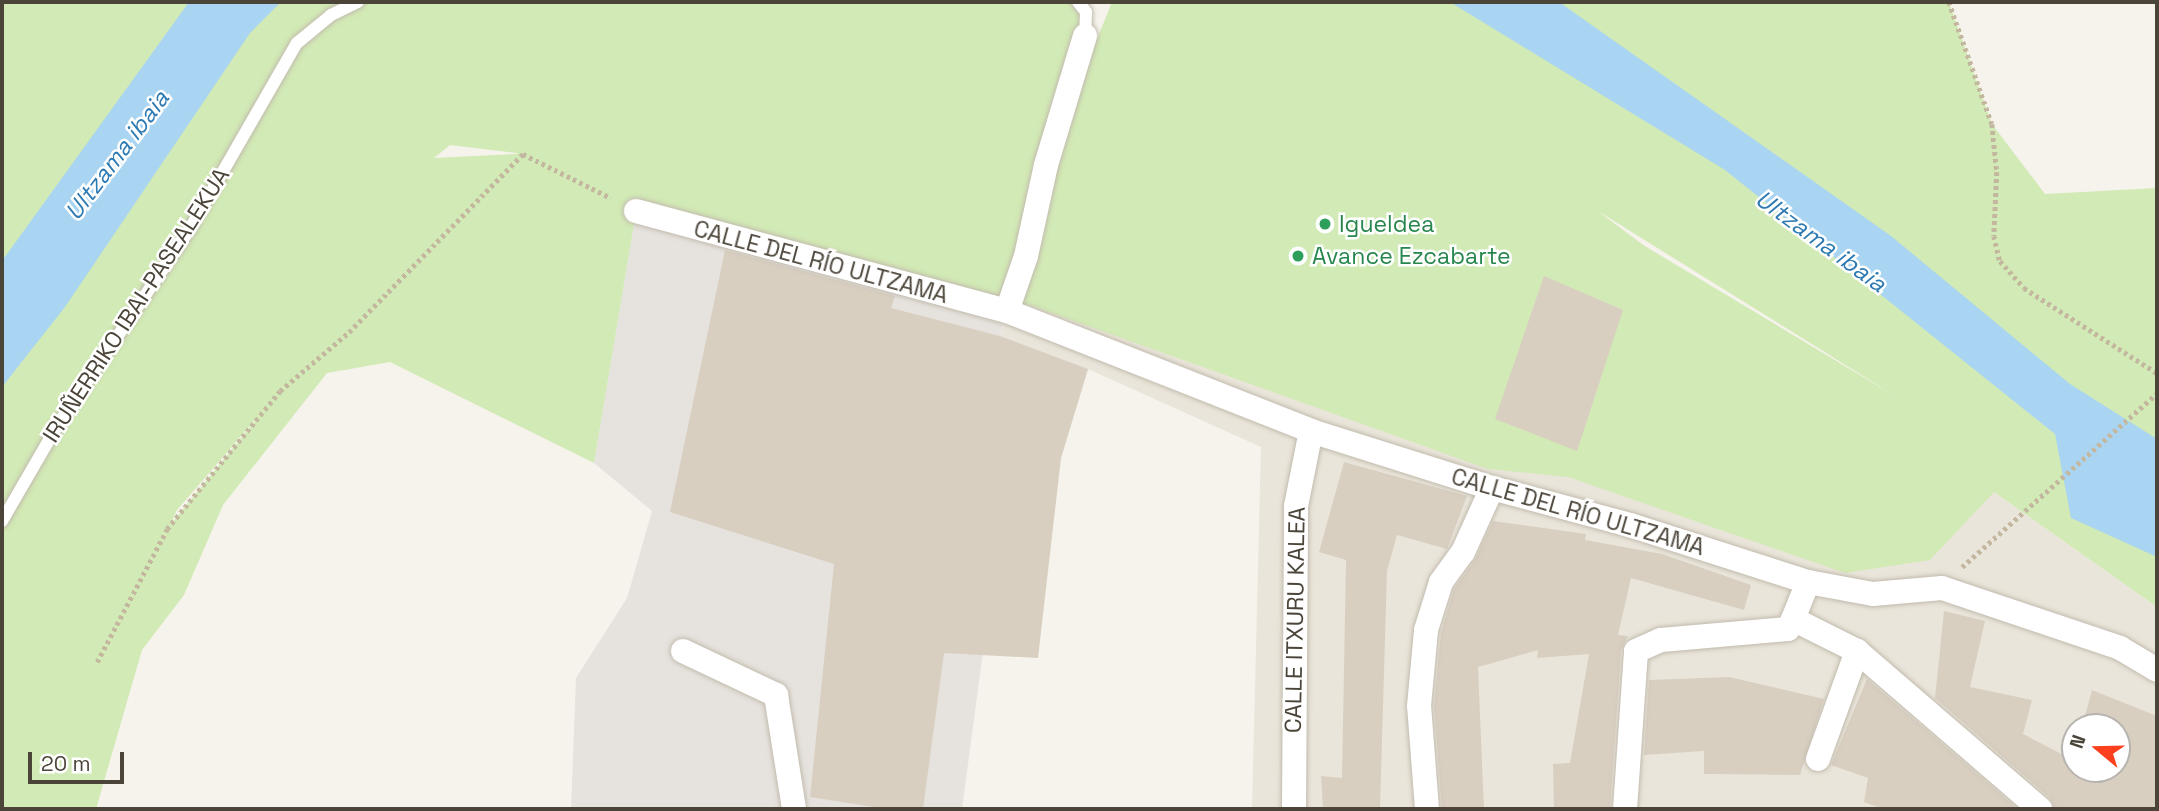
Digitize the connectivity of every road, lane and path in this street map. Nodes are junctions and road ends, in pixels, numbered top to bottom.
1 (358, 2) edge
2 (1078, 2) edge
3 (1949, 2) edge
4 (1085, 36) joint
5 (636, 211) joint
6 (1007, 311) junction
7 (2157, 373) edge
8 (2157, 393) edge
9 (1311, 431) junction
10 (1492, 488) junction
11 (2, 522) edge
12 (1808, 582) junction
13 (1942, 588) junction
14 (1793, 619) junction
15 (683, 651) dead end
16 (1857, 651) junction
17 (97, 663) dead end
18 (2157, 670) edge
19 (1818, 759) dead end
20 (794, 809) edge
21 (1294, 809) edge
22 (1427, 809) edge
23 (1625, 809) edge
24 (2040, 809) edge

1 - 11 lane, IRUÑERRIKO IBAI-PASEALEKUA
2 - 4 lane
3 - 7 path
4 - 6 street
5 - 6 street, CALLE DEL RÍO ULTZAMA
5 - 17 path
6 - 9 street, CALLE DEL RÍO ULTZAMA
8 - 13 path
9 - 10 street, CALLE DEL RÍO ULTZAMA
9 - 21 street, CALLE ITXURU KALEA
10 - 12 street, CALLE DEL RÍO ULTZAMA
10 - 22 street
12 - 13 street, CALLE DEL RÍO ULTZAMA
12 - 14 street
13 - 18 street, CALLE DEL RÍO ULTZAMA
14 - 16 street
14 - 23 street
15 - 20 street
16 - 19 street
16 - 24 street

